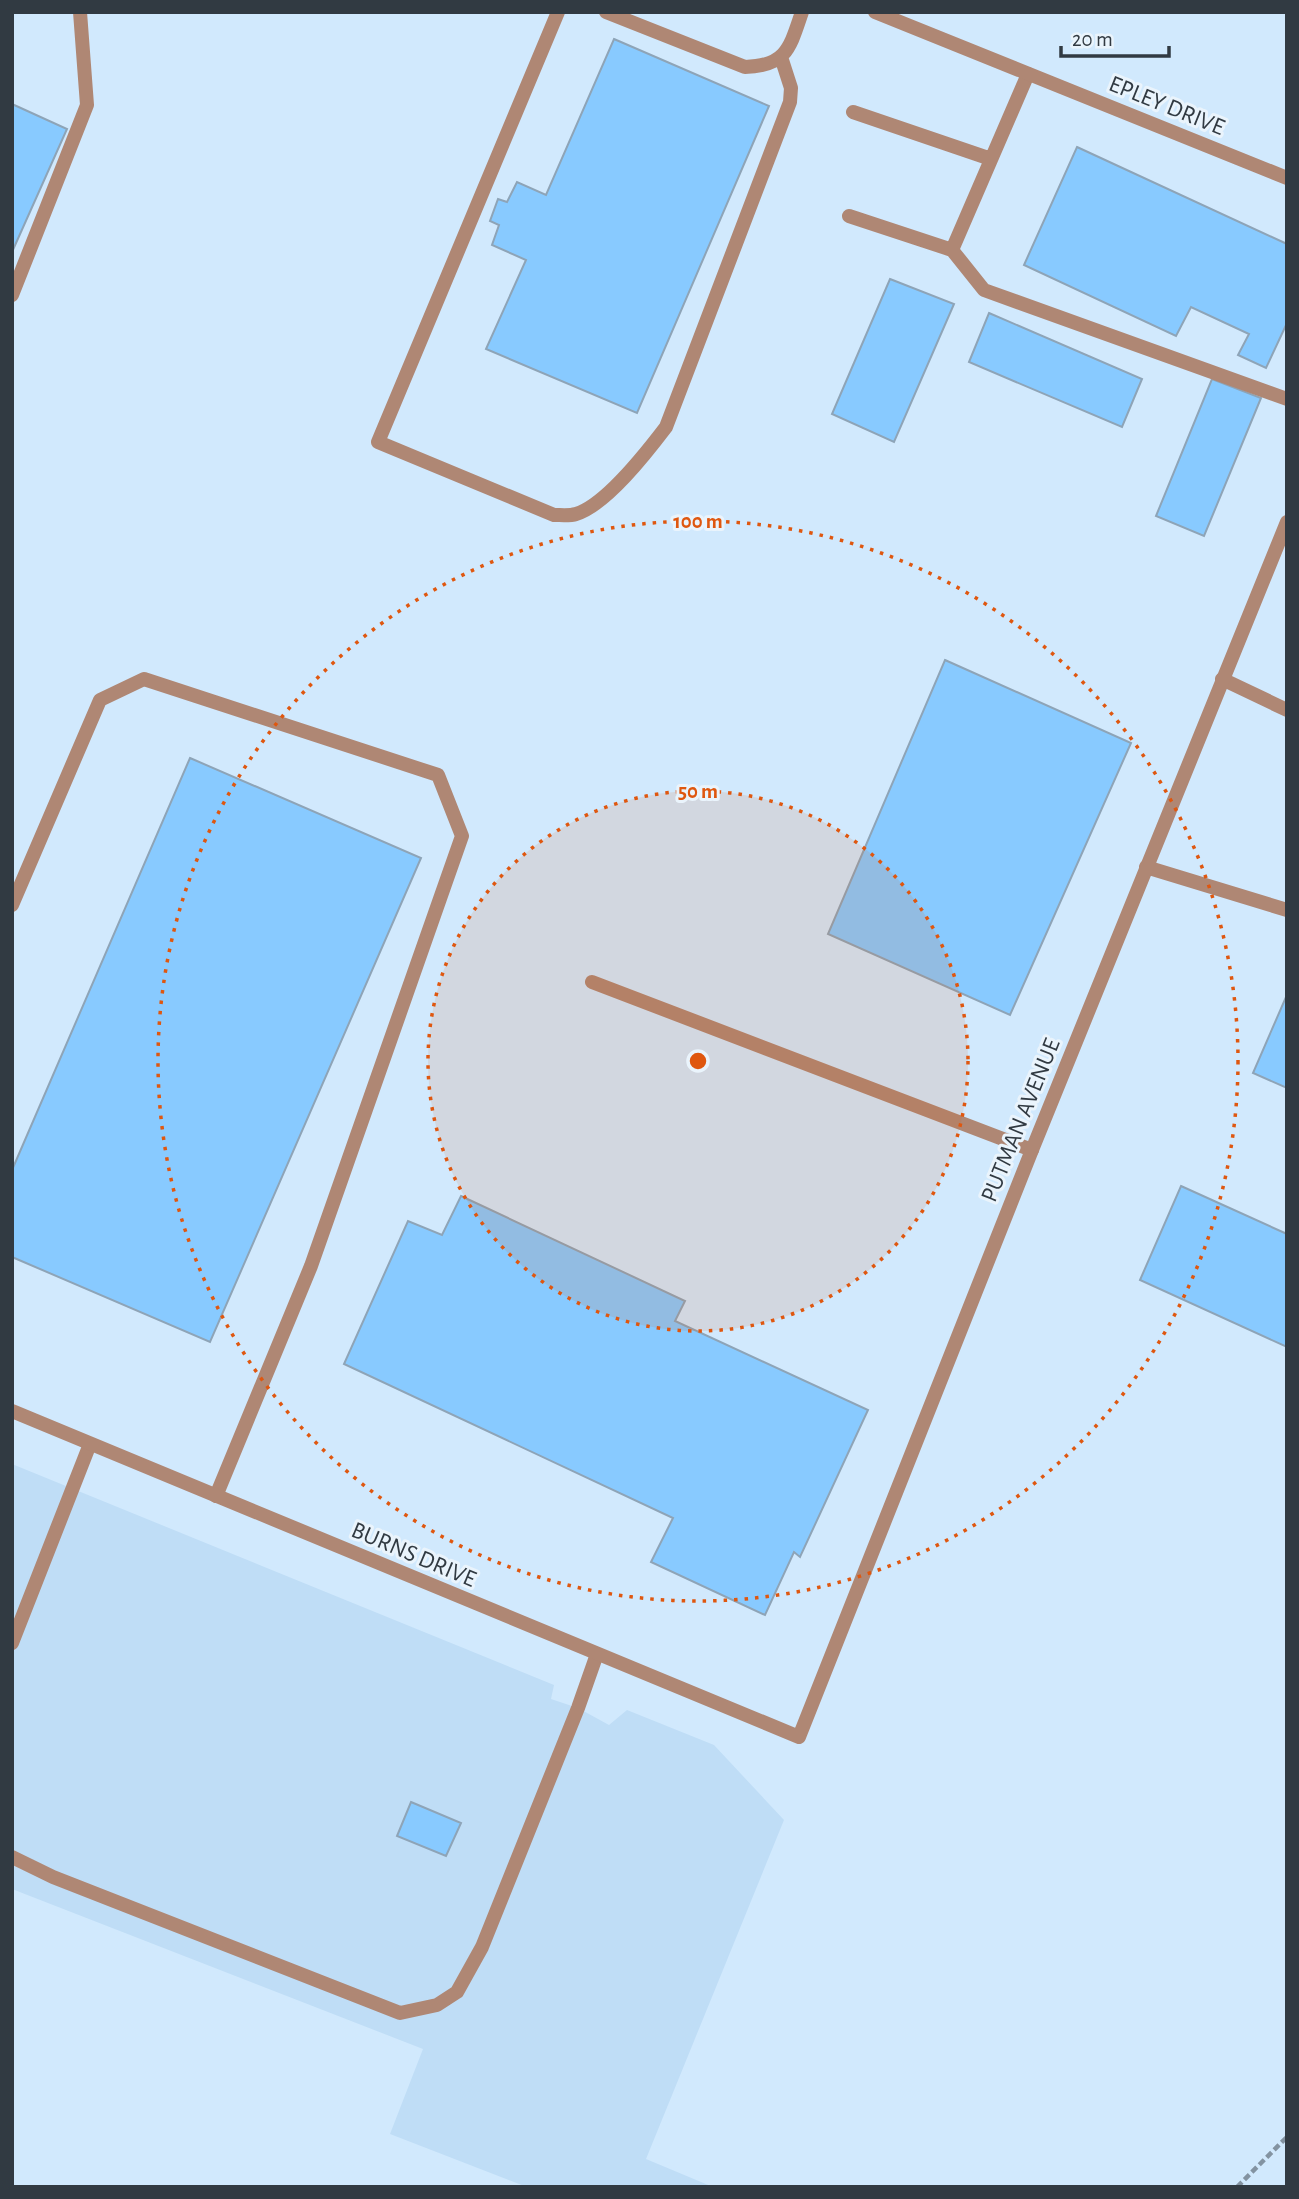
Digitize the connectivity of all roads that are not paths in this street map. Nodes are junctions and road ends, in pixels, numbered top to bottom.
1 (80, 12) edge
2 (558, 12) edge
3 (606, 12) edge
4 (802, 12) edge
5 (875, 12) edge
6 (781, 57) junction
7 (1028, 74) junction
8 (853, 112) dead end
9 (991, 159) junction
10 (1287, 178) edge
11 (849, 216) dead end
12 (953, 250) junction
13 (12, 295) edge
14 (1287, 399) edge
15 (1287, 522) edge
16 (1222, 679) junction
17 (1287, 710) edge
18 (1146, 867) junction
19 (12, 905) edge
20 (1287, 910) edge
21 (592, 982) dead end
22 (1032, 1150) junction
23 (12, 1411) edge
24 (90, 1444) junction
25 (216, 1496) junction
26 (12, 1643) edge
27 (597, 1654) junction
28 (799, 1737) joint
29 (12, 1857) edge

1 - 13 street
2 - 6 street
3 - 6 street
4 - 6 street
5 - 7 street, EPLEY DRIVE
7 - 9 street
7 - 10 street, EPLEY DRIVE
8 - 9 street
9 - 12 street
11 - 12 street
12 - 14 street
15 - 16 street, PUTMAN AVENUE
16 - 17 street
16 - 18 street, PUTMAN AVENUE
18 - 20 street
18 - 22 street, PUTMAN AVENUE
19 - 25 street
21 - 22 street
22 - 28 street, PUTMAN AVENUE
23 - 24 street, BURNS DRIVE
24 - 25 street, BURNS DRIVE
24 - 26 street
25 - 27 street, BURNS DRIVE
27 - 28 street, BURNS DRIVE
27 - 29 street

